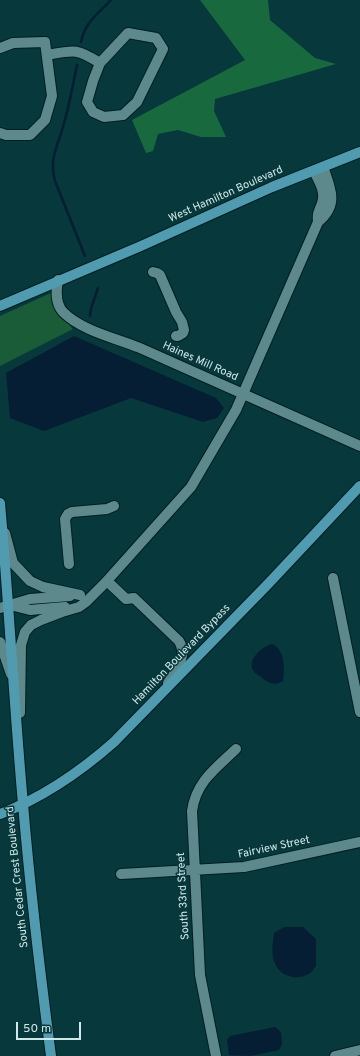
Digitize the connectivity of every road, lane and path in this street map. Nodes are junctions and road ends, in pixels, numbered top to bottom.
1 (0, 48) edge
2 (47, 55) junction
3 (100, 63) junction
4 (0, 134) edge
5 (360, 152) edge
6 (319, 169) junction
7 (153, 272) dead end
8 (58, 280) junction
9 (0, 306) edge
10 (176, 336) dead end
11 (244, 394) junction
12 (360, 446) edge
13 (360, 486) edge
14 (0, 503) edge
15 (114, 506) dead end
16 (1, 518) junction
17 (69, 564) dead end
18 (333, 578) dead end
19 (107, 581) junction
20 (99, 589) junction
21 (80, 595) junction
22 (3, 606) edge
23 (79, 607) junction
24 (0, 642) edge
25 (355, 664) edge
26 (14, 682) junction
27 (161, 694) junction
28 (360, 712) edge
29 (19, 747) junction
30 (236, 749) dead end
31 (23, 804) junction
32 (0, 814) edge
33 (360, 842) edge
34 (194, 870) junction
35 (121, 874) dead end
36 (360, 1050) edge
37 (51, 1056) edge
38 (216, 1056) edge
39 (335, 1056) edge

1 - 2 street
2 - 3 street
2 - 4 street
3 - 3 street
5 - 6 main road, West Hamilton Boulevard
6 - 8 main road, West Hamilton Boulevard
6 - 11 street
7 - 10 street
8 - 9 main road, West Hamilton Boulevard
8 - 11 street, Haines Mill Road
11 - 12 street, Haines Mill Road
11 - 19 street
13 - 27 main road, Hamilton Boulevard Bypass
14 - 16 main road, South Cedar Crest Boulevard
15 - 17 street
16 - 21 street
16 - 22 main road, South Cedar Crest Boulevard
18 - 25 street
19 - 20 street
19 - 27 street
20 - 21 street
20 - 23 street
21 - 22 street
22 - 23 street
22 - 26 main road, South Cedar Crest Boulevard
23 - 29 street
24 - 26 street
25 - 28 street
26 - 29 main road, South Cedar Crest Boulevard
27 - 31 main road, Hamilton Boulevard Bypass
29 - 31 main road, South Cedar Crest Boulevard
30 - 34 street, South 33rd Street
31 - 32 main road, Hamilton Boulevard Bypass
31 - 37 main road, South Cedar Crest Boulevard
33 - 34 street, Fairview Street
34 - 35 street, Fairview Street
34 - 38 street, South 33rd Street
36 - 39 street

